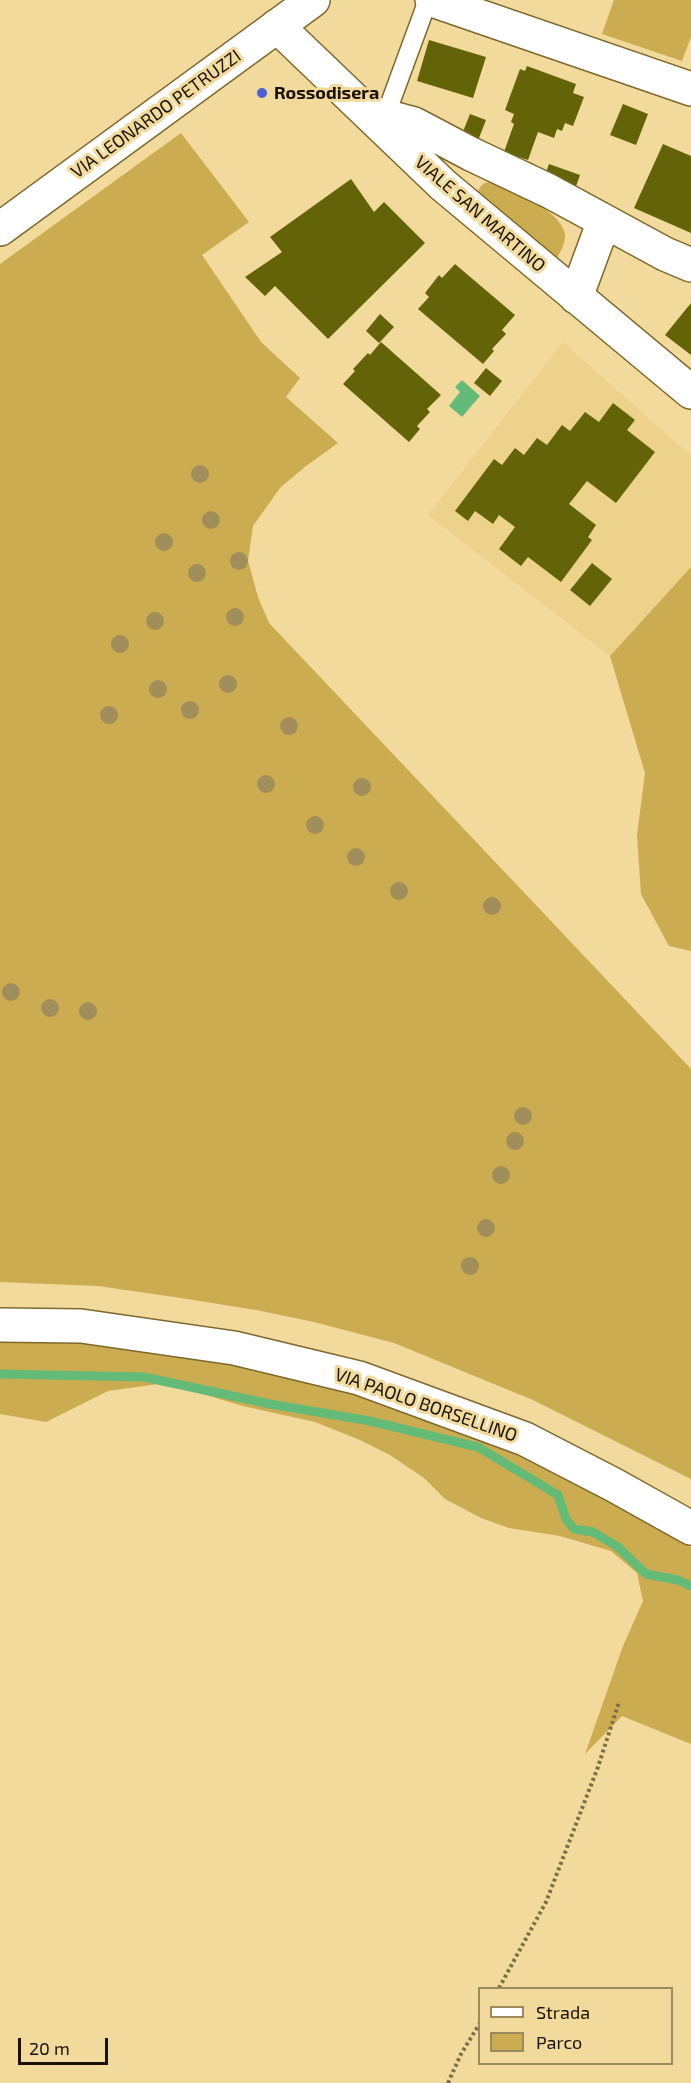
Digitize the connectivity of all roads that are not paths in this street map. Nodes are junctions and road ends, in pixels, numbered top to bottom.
1 (313, 0) edge
2 (430, 0) edge
3 (277, 26) junction
4 (691, 89) edge
5 (375, 114) junction
6 (471, 154) junction
7 (443, 185) junction
8 (604, 221) junction
9 (0, 229) edge
10 (691, 265) edge
11 (576, 297) junction
12 (691, 392) edge
13 (0, 1325) edge
14 (691, 1528) edge

1 - 3 street, VIA LEONARDO PETRUZZI
2 - 4 street
2 - 5 lane
3 - 5 street, VIALE SAN MARTINO
3 - 9 street, VIA LEONARDO PETRUZZI
5 - 6 street
5 - 7 street, VIALE SAN MARTINO
6 - 7 street
6 - 8 street
7 - 11 street, VIALE SAN MARTINO
8 - 10 street
8 - 11 street
11 - 12 street, VIALE SAN MARTINO
13 - 14 street, VIA PAOLO BORSELLINO

